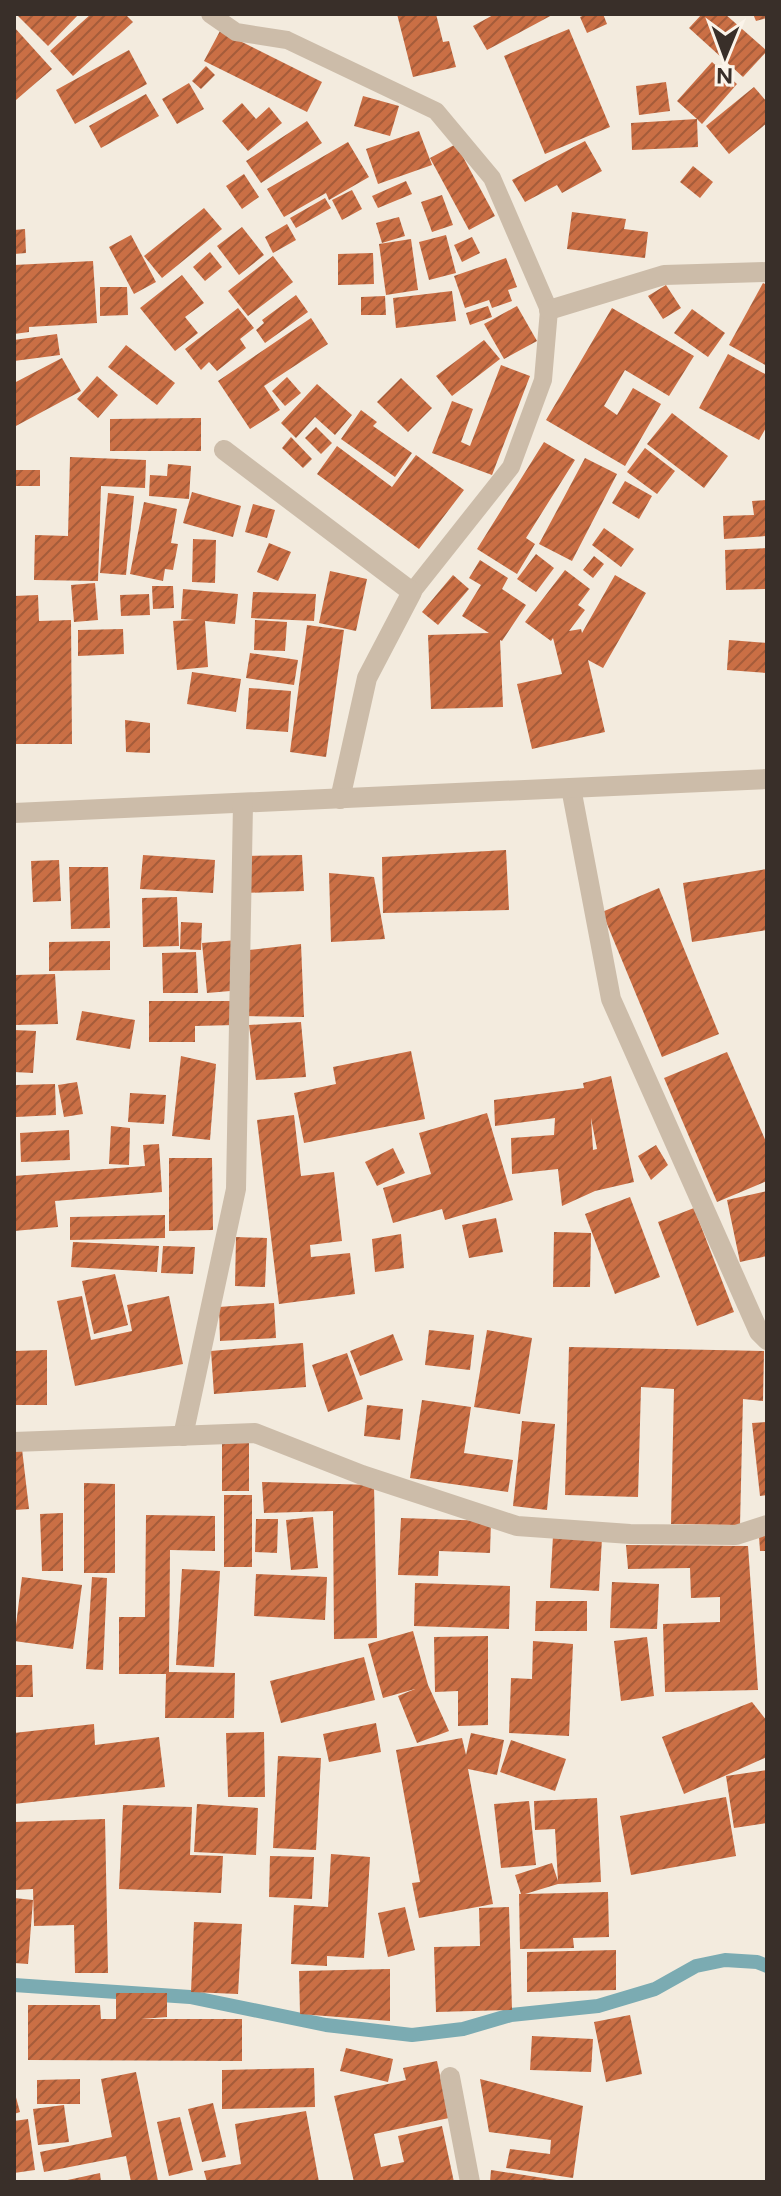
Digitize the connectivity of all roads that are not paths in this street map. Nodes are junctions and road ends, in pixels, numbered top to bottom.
1 (210, 14) edge
2 (767, 272) edge
3 (549, 310) junction
4 (224, 450) dead end
5 (412, 592) junction
6 (767, 779) edge
7 (571, 788) junction
8 (340, 799) junction
9 (243, 804) junction
10 (14, 813) edge
11 (767, 1340) edge
12 (183, 1436) junction
13 (14, 1442) edge
14 (767, 1525) edge
15 (450, 2077) dead end
16 (470, 2182) edge

1 - 3 lane
2 - 3 street
3 - 5 lane
4 - 5 street
5 - 8 street
6 - 7 street
7 - 8 street
7 - 11 street
8 - 9 street
9 - 10 street
9 - 12 street
12 - 13 street
12 - 14 street
15 - 16 street

